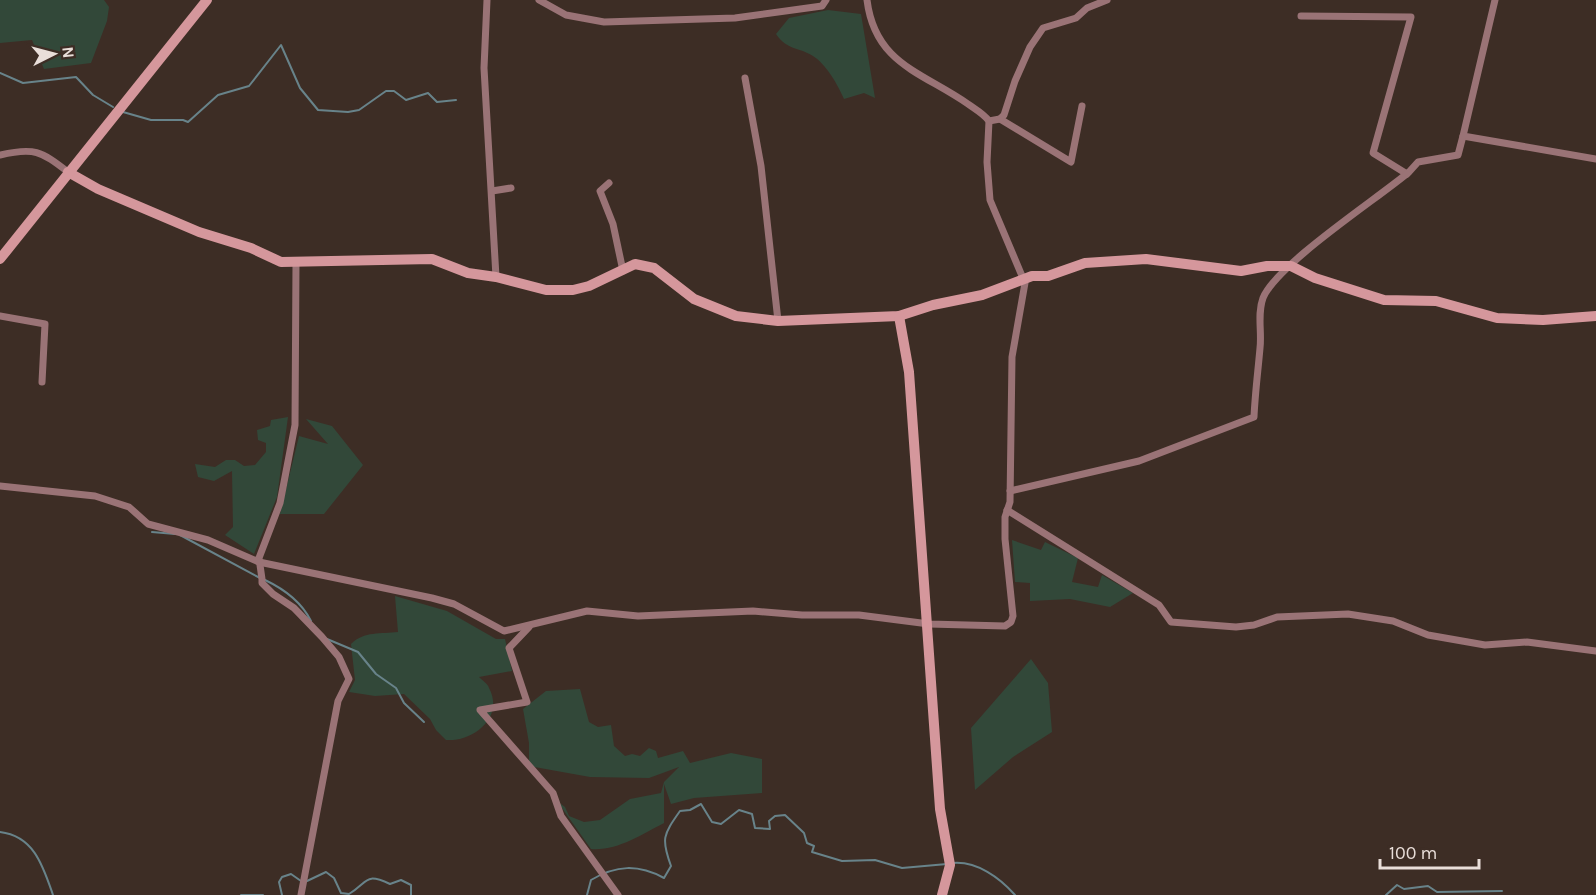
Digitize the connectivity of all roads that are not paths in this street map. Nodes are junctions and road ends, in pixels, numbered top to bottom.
1 (207, 0) edge
2 (487, 0) edge
3 (539, 0) edge
4 (826, 0) edge
5 (867, 0) edge
6 (1107, 0) edge
7 (1495, 0) edge
8 (1301, 16) dead end
9 (745, 78) dead end
10 (1082, 106) dead end
11 (1000, 119) junction
12 (989, 121) junction
13 (1463, 136) junction
14 (0, 155) edge
15 (1596, 159) edge
16 (68, 172) junction
17 (1407, 174) junction
18 (609, 183) dead end
19 (512, 188) dead end
20 (492, 191) junction
21 (0, 259) edge
22 (296, 263) junction
23 (1291, 266) junction
24 (623, 271) junction
25 (496, 277) junction
26 (1022, 280) junction
27 (0, 316) edge
28 (899, 316) junction
29 (1596, 316) edge
30 (778, 321) junction
31 (42, 382) dead end
32 (0, 486) edge
33 (1010, 491) junction
34 (1007, 510) junction
35 (260, 562) junction
36 (928, 624) junction
37 (530, 627) junction
38 (1596, 651) edge
39 (301, 895) edge
40 (618, 895) edge
41 (942, 895) edge

1 - 16 street
2 - 20 street
3 - 4 street
5 - 12 street
6 - 11 street
7 - 13 street
8 - 17 street
9 - 30 street
10 - 11 street
11 - 12 street
12 - 26 street
13 - 15 street
13 - 17 street
14 - 16 street
16 - 21 street
16 - 22 street
17 - 23 street
18 - 24 street
19 - 20 street
20 - 25 street
22 - 25 street
22 - 35 street
23 - 26 street
23 - 29 street
23 - 33 street
24 - 25 street
24 - 30 street
26 - 28 street
26 - 33 street
27 - 31 street
28 - 30 street
28 - 36 street
32 - 35 street
33 - 34 street
34 - 36 street
34 - 38 street
35 - 37 street
35 - 39 street
36 - 37 street
36 - 41 street
37 - 40 street

